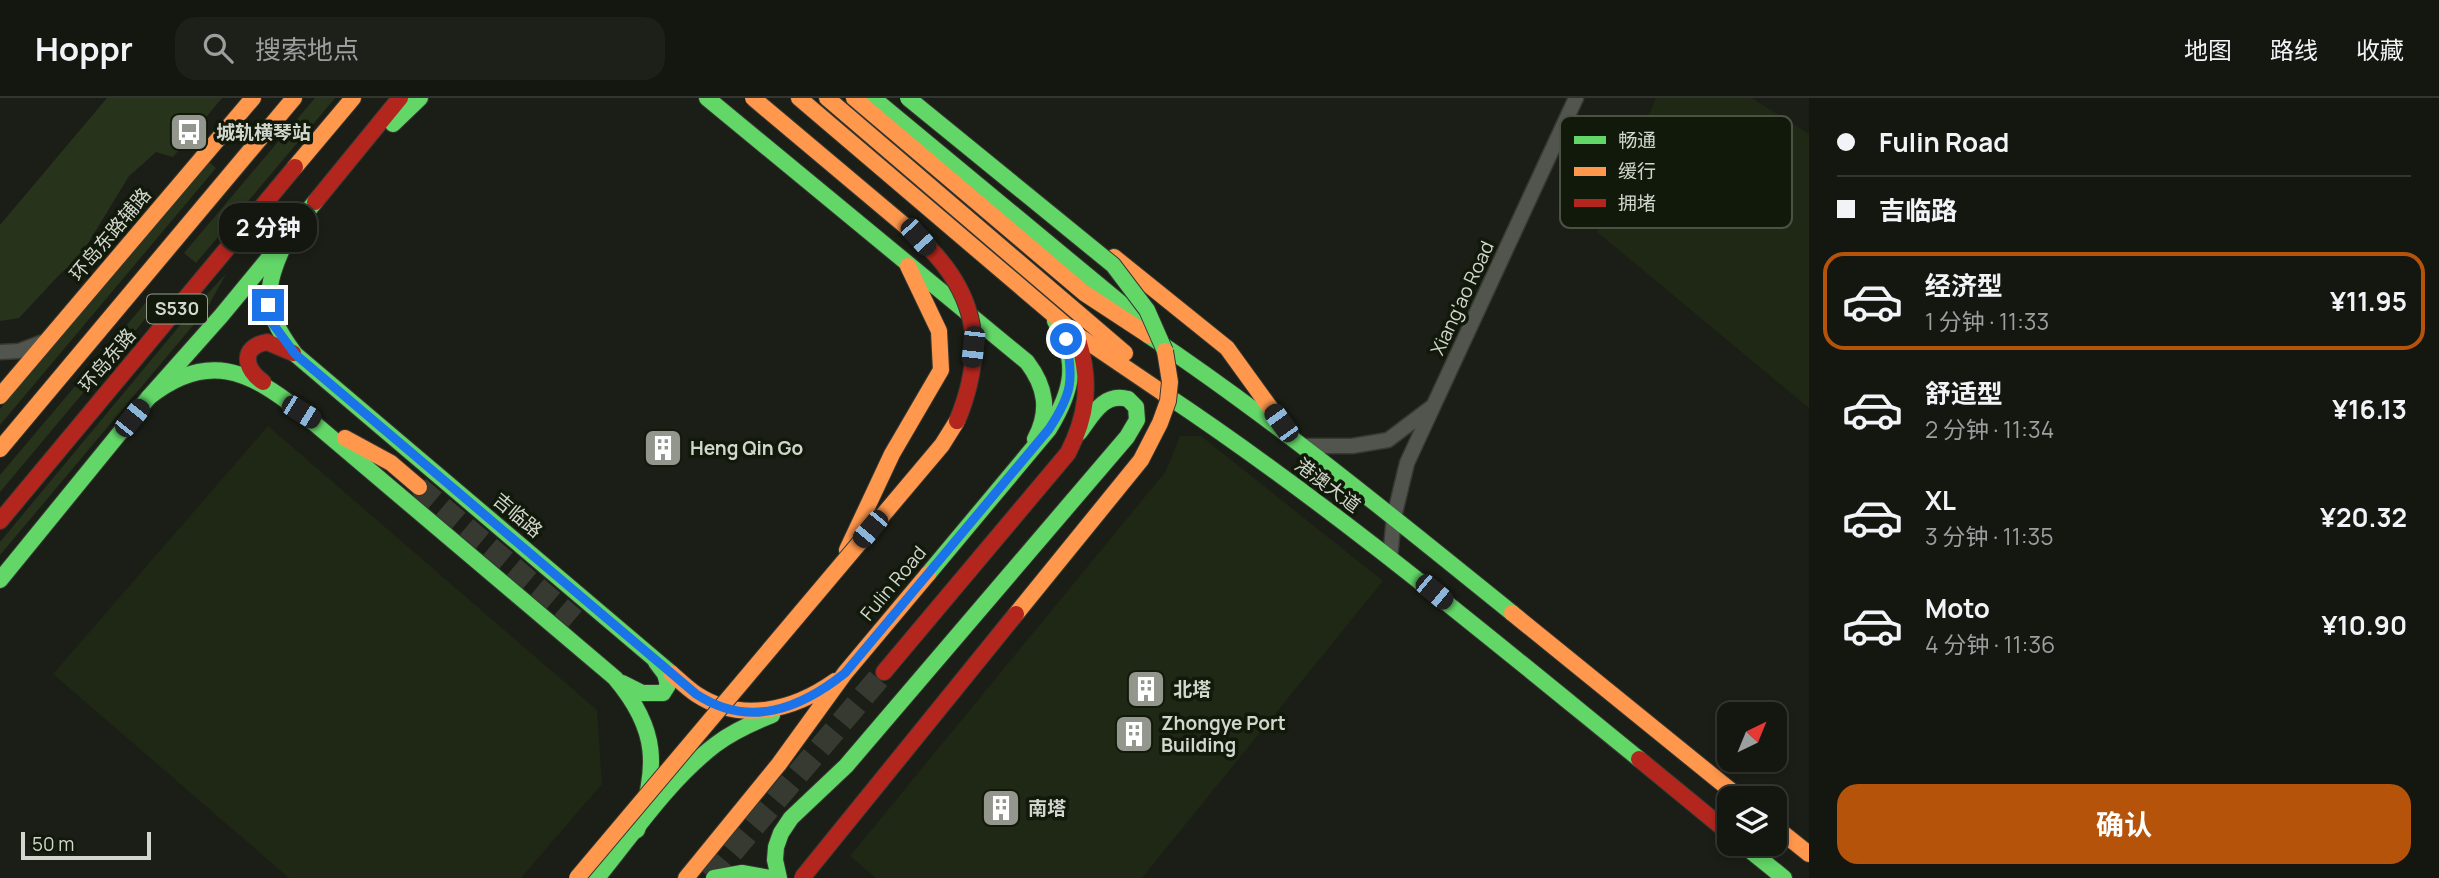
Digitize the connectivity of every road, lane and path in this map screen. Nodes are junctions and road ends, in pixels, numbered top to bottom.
1 (253, 98) edge
2 (294, 98) edge
3 (354, 98) edge
4 (400, 98) edge
5 (420, 98) edge
6 (707, 98) edge
7 (753, 98) edge
8 (799, 98) edge
9 (827, 98) edge
10 (854, 98) edge
11 (873, 98) edge
12 (908, 98) edge
13 (917, 98) edge
14 (1576, 98) edge
15 (1568, 116) edge
16 (1560, 133) edge
17 (321, 192) junction
18 (292, 227) junction
19 (906, 261) junction
20 (1038, 303) junction
21 (1076, 334) junction
22 (50, 338) junction
23 (0, 352) edge
24 (295, 354) junction
25 (267, 386) junction
26 (1222, 386) junction
27 (0, 396) edge
28 (149, 397) junction
29 (1434, 405) junction
30 (301, 412) junction
31 (1212, 425) junction
32 (1079, 434) junction
33 (1298, 444) junction
34 (0, 449) edge
35 (1021, 461) junction
36 (419, 487) tunnel mouth
37 (1394, 517) junction
38 (0, 521) edge
39 (1390, 558) junction
40 (839, 566) junction
41 (0, 580) edge
42 (649, 653) junction
43 (884, 672) tunnel mouth
44 (845, 673) junction
45 (615, 678) junction
46 (790, 707) junction
47 (1725, 786) edge
48 (1717, 823) edge
49 (637, 830) junction
50 (1787, 836) edge
51 (1809, 854) edge
52 (1757, 856) edge
53 (804, 876) edge
54 (577, 878) edge
55 (597, 878) edge
56 (686, 878) edge
57 (714, 878) edge
58 (770, 878) edge
59 (779, 878) edge
60 (1784, 878) edge

1 - 22 main road, 环岛东路辅路
2 - 34 main road, 环岛东路 / S530
3 - 38 main road, 环岛东路 / S530
4 - 17 main road
5 - 17 main road
6 - 19 main road
7 - 40 main road, bridge
8 - 20 main road, 港澳大道
9 - 31 main road
10 - 26 main road, 港澳大道
11 - 26 main road
12 - 53 main road, bridge
13 - 33 main road
14 - 15 street, Xiang'ao Road
16 - 29 street, Xiang'ao Road
17 - 18 main road
18 - 24 main road, 吉临路
18 - 28 main road
19 - 35 main road
19 - 40 main road
20 - 21 main road, 港澳大道
20 - 35 main road, Fulin Road
21 - 31 main road, 港澳大道
21 - 32 main road
22 - 23 street
22 - 27 main road, 环岛东路辅路
24 - 25 main road
24 - 42 main road, 吉临路
25 - 28 main road
25 - 30 main road
26 - 33 main road, 港澳大道
28 - 41 main road
29 - 33 street
29 - 37 street, Xiang'ao Road
30 - 36 main road
30 - 45 main road
31 - 39 main road, 港澳大道
32 - 43 main road
32 - 59 main road
33 - 37 main road, 港澳大道
35 - 44 main road, Fulin Road
37 - 39 street, Xiang'ao Road
37 - 47 main road, 港澳大道
39 - 48 main road, 港澳大道
40 - 54 main road, bridge
42 - 45 main road
42 - 46 main road, 吉临路
44 - 46 main road, 吉临路
44 - 56 main road, Fulin Road
45 - 49 main road
46 - 49 main road
49 - 55 main road
50 - 51 main road
52 - 60 main road
57 - 58 main road

